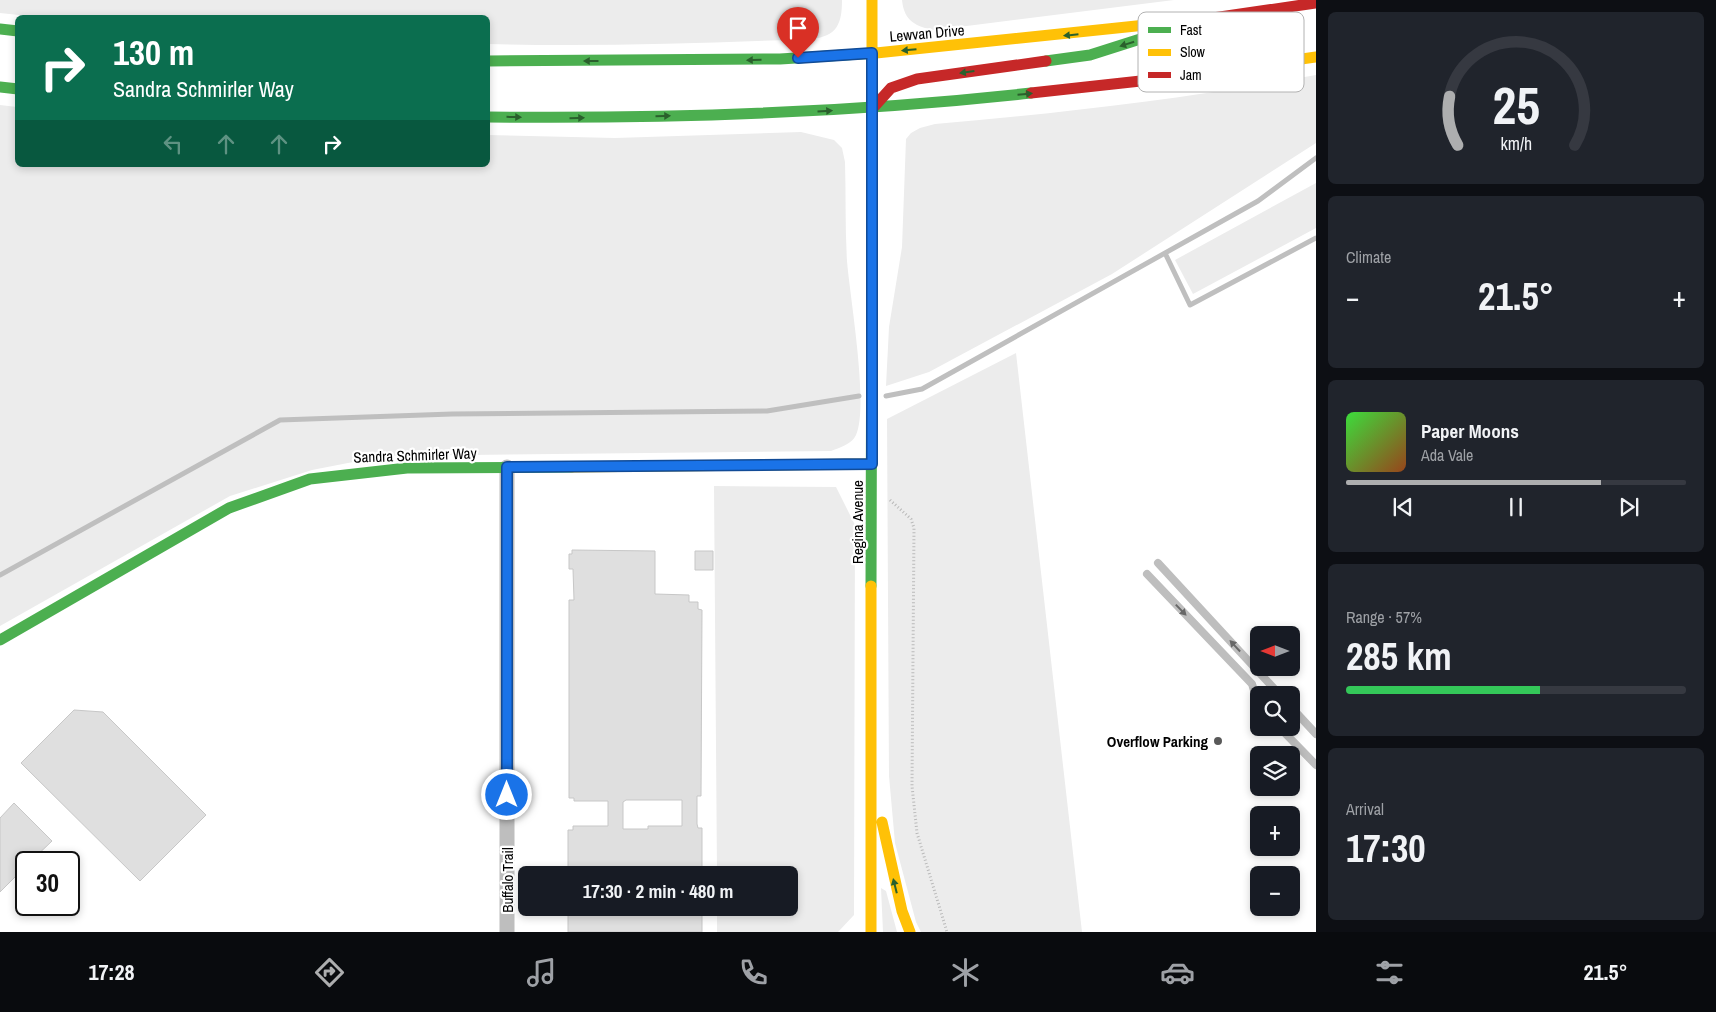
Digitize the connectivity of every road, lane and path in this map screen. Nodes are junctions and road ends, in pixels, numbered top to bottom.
1 (872, 0) edge
2 (1316, 3) edge
3 (1256, 12) edge
4 (1138, 27) edge
5 (0, 29) edge
6 (15, 31) edge
7 (1138, 38) edge
8 (872, 53) junction
9 (490, 62) edge
10 (1138, 82) edge
11 (0, 87) edge
12 (15, 89) edge
13 (872, 109) junction
14 (490, 117) edge
15 (872, 464) junction
16 (507, 467) junction
17 (872, 494) junction
18 (1158, 563) dead end
19 (1147, 574) dead end
20 (0, 640) edge
21 (1253, 686) edge
22 (1272, 686) edge
23 (1300, 717) edge
24 (1316, 734) edge
25 (1288, 736) edge
26 (1316, 764) edge
27 (873, 775) junction
28 (867, 929) edge
29 (507, 932) edge
30 (910, 932) edge
31 (947, 932) edge

1 - 8 main road, Regina Avenue
2 - 3 main road, Lewvan Drive
4 -> 8 main road, Lewvan Drive
5 - 6 main road
7 -> 13 main road, Lewvan Drive
8 -> 9 main road, Lewvan Drive
8 - 13 main road, Regina Avenue
13 -> 10 main road
11 - 12 main road
14 -> 13 main road
13 - 15 main road, Regina Avenue
15 - 16 main road, Sandra Schmirler Way
15 - 17 main road, Regina Avenue
16 - 20 main road, Sandra Schmirler Way
16 - 29 street, Buffalo Trail
17 - 27 main road, Regina Avenue
17 - 31 path
22 -> 18 lane
19 -> 21 lane
23 - 24 lane
25 - 26 lane
27 - 28 main road, Regina Avenue
30 -> 27 main road, Regina Avenue

